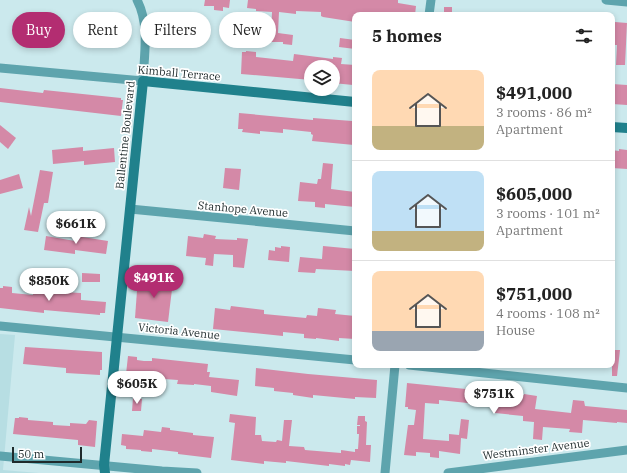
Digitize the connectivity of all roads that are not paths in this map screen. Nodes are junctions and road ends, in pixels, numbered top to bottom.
1 (137, 0) edge
2 (431, 0) edge
3 (606, 0) edge
4 (627, 2) edge
5 (429, 12) edge
6 (0, 68) edge
7 (143, 82) junction
8 (352, 102) edge
9 (615, 127) edge
10 (627, 128) edge
11 (130, 209) junction
12 (352, 231) edge
13 (0, 326) edge
14 (118, 337) junction
15 (352, 360) edge
16 (395, 368) edge
17 (437, 368) edge
18 (627, 388) edge
19 (627, 450) edge
20 (0, 456) edge
21 (103, 470) edge
22 (197, 473) edge
23 (385, 473) edge
24 (448, 473) edge

1 - 7 street, Ballentine Boulevard
2 - 5 street
3 - 4 street
6 - 7 street, Kimball Terrace
7 - 8 street, Kimball Terrace
7 - 11 street, Ballentine Boulevard
9 - 10 street
11 - 12 street, Stanhope Avenue
11 - 14 street, Ballentine Boulevard
13 - 14 street, Victoria Avenue
14 - 15 street, Victoria Avenue
14 - 21 street, Ballentine Boulevard
16 - 23 street
17 - 18 street
19 - 24 street, Westminster Avenue
20 - 21 street
21 - 22 street

